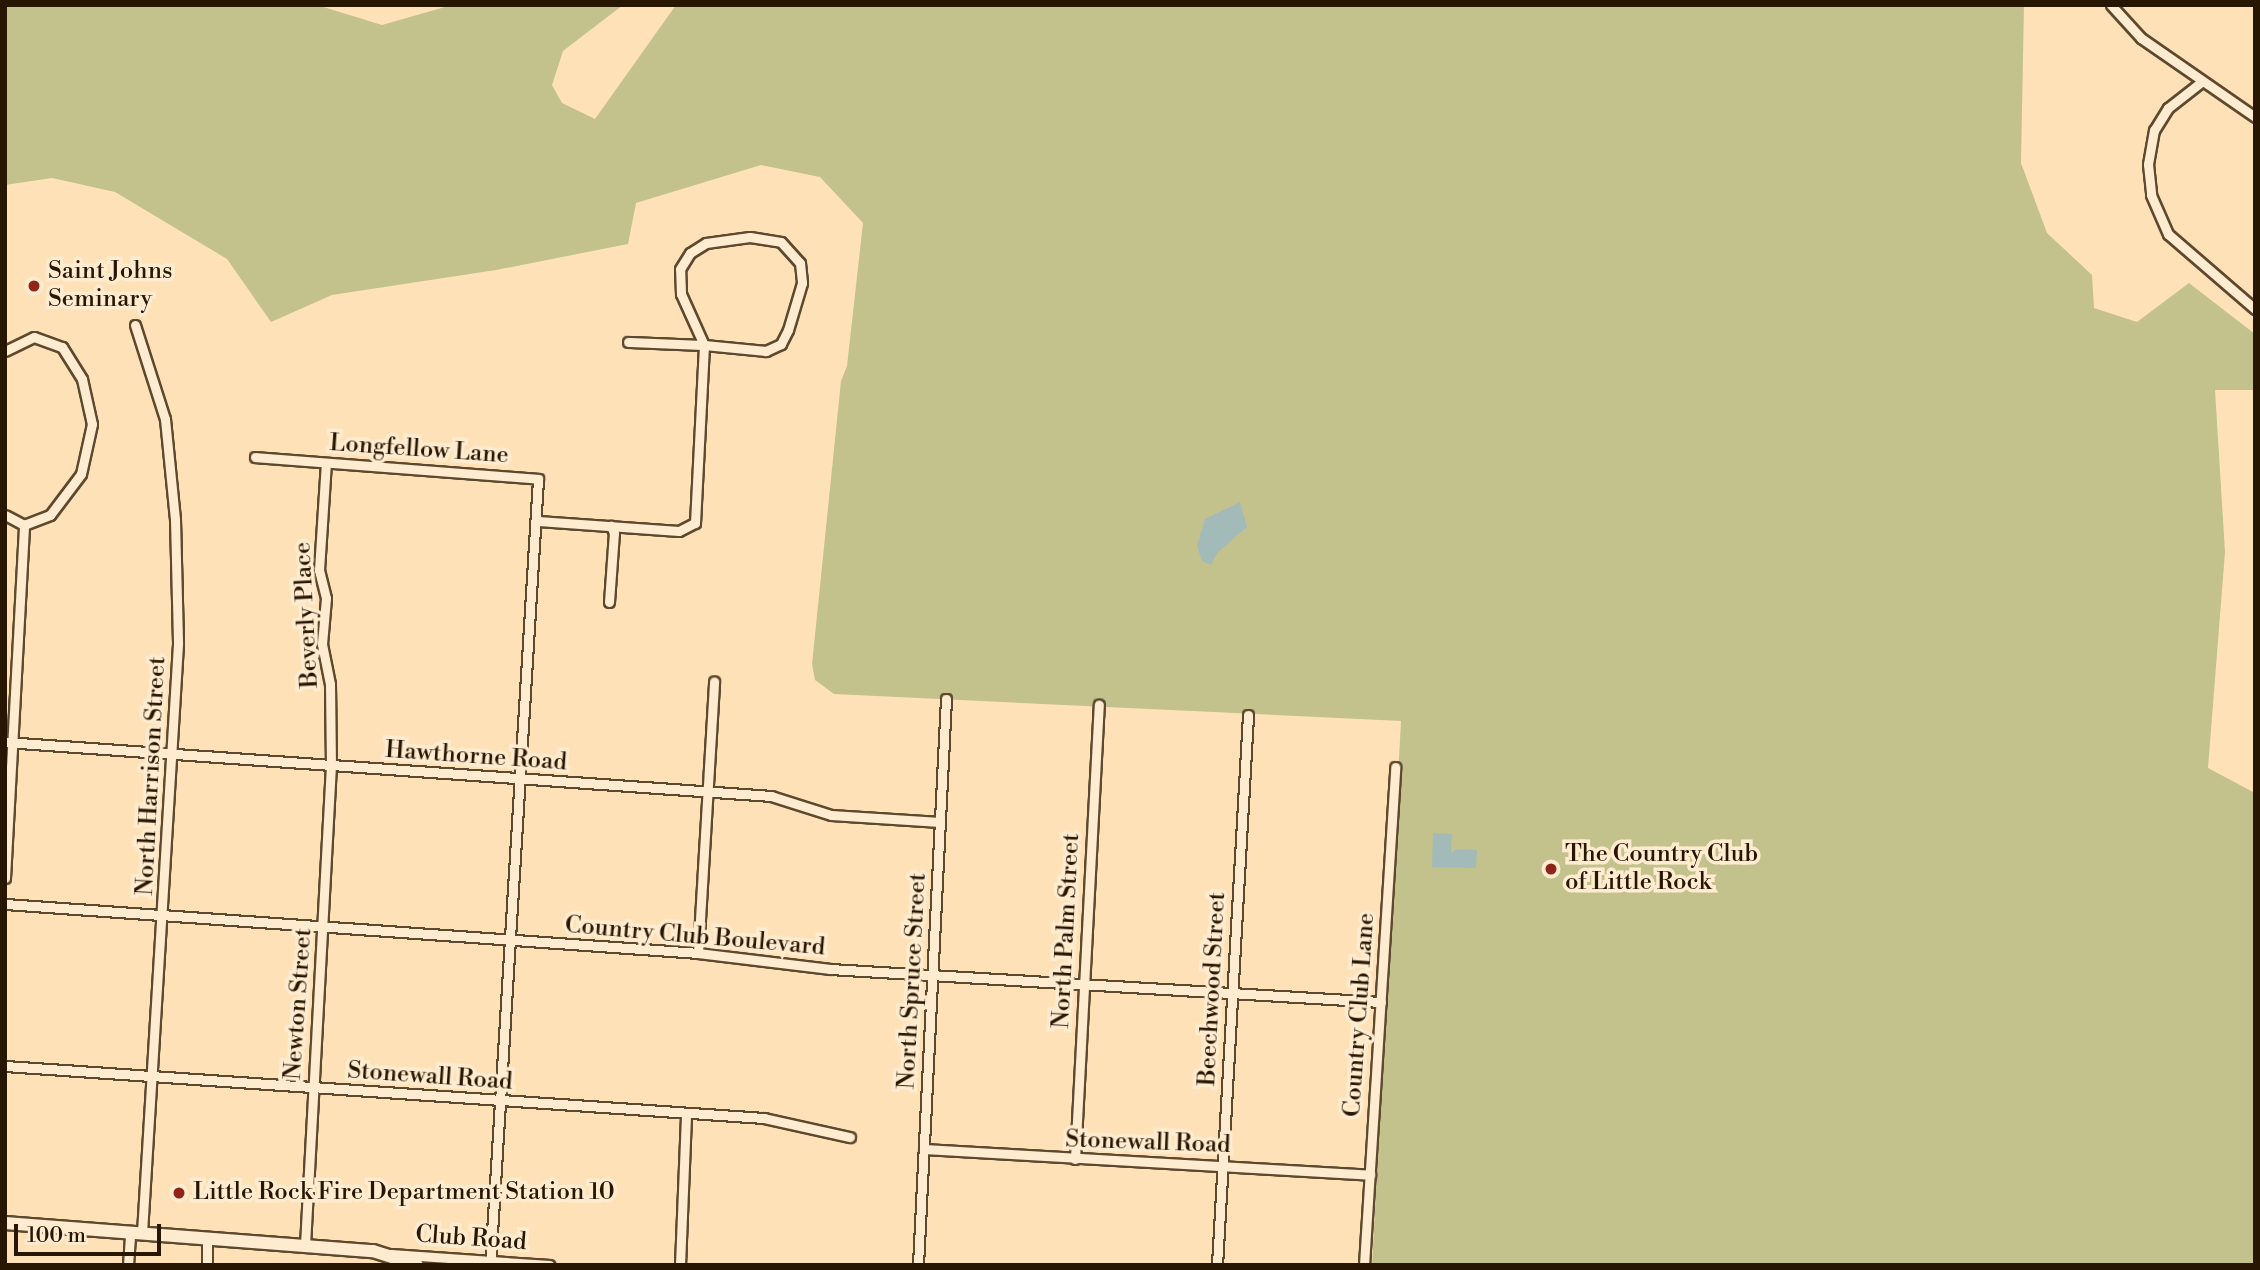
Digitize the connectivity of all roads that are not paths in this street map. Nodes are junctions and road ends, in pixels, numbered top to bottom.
1 (2111, 5) edge
2 (2200, 83) junction
3 (2255, 117) edge
4 (2255, 309) edge
5 (135, 325) dead end
6 (628, 342) dead end
7 (704, 345) junction
8 (5, 351) edge
9 (255, 457) dead end
10 (326, 463) junction
11 (5, 515) edge
12 (538, 521) junction
13 (24, 525) junction
14 (611, 526) junction
15 (609, 602) dead end
16 (714, 681) dead end
17 (946, 699) dead end
18 (1099, 705) dead end
19 (1248, 715) dead end
20 (9, 742) edge
21 (173, 754) junction
22 (331, 765) junction
23 (1395, 767) dead end
24 (519, 778) junction
25 (707, 791) junction
26 (940, 822) junction
27 (5, 878) edge
28 (5, 904) edge
29 (163, 916) junction
30 (323, 927) junction
31 (512, 940) junction
32 (698, 953) junction
33 (932, 975) junction
34 (1084, 984) junction
35 (1233, 993) junction
36 (1381, 1002) junction
37 (5, 1066) edge
38 (153, 1077) junction
39 (313, 1088) junction
40 (500, 1101) junction
41 (687, 1114) junction
42 (850, 1137) dead end
43 (924, 1149) junction
44 (1075, 1159) junction
45 (1224, 1164) junction
46 (1370, 1175) junction
47 (5, 1223) edge
48 (136, 1233) junction
49 (208, 1239) junction
50 (305, 1245) junction
51 (390, 1254) junction
52 (490, 1262) edge
53 (128, 1265) edge
54 (207, 1265) edge
55 (416, 1265) edge
56 (550, 1265) edge
57 (680, 1265) edge
58 (918, 1265) edge
59 (1217, 1265) edge
60 (1364, 1265) edge

1 - 2 street
2 - 3 street
2 - 4 street
5 - 21 street, North Harrison Street
6 - 7 street
7 - 7 street
7 - 14 street
8 - 13 street
9 - 10 street, Longfellow Lane
10 - 12 street, Longfellow Lane
10 - 22 street, Beverly Place
11 - 13 street
12 - 14 street
12 - 24 street
13 - 20 street
14 - 15 street
16 - 25 street
17 - 26 street, North Spruce Street
18 - 34 street, North Palm Street
19 - 35 street, Beechwood Street
20 - 21 street, Hawthorne Road
20 - 27 street
21 - 22 street, Hawthorne Road
21 - 29 street, North Harrison Street
22 - 24 street, Hawthorne Road
22 - 30 street, Newton Street
23 - 36 street, Country Club Lane
24 - 25 street, Hawthorne Road
24 - 31 street
25 - 26 street, Hawthorne Road
25 - 32 street
26 - 33 street, North Spruce Street
28 - 29 street, Country Club Boulevard
29 - 30 street, Country Club Boulevard
29 - 38 street, North Harrison Street
30 - 31 street, Country Club Boulevard
30 - 39 street, Newton Street
31 - 32 street, Country Club Boulevard
31 - 40 street
32 - 33 street, Country Club Boulevard
33 - 34 street, Country Club Boulevard
33 - 43 street, North Spruce Street
34 - 35 street, Country Club Boulevard
34 - 44 street, North Palm Street
35 - 36 street, Country Club Boulevard
35 - 45 street, Beechwood Street
36 - 46 street, Country Club Lane
37 - 38 street, Stonewall Road
38 - 39 street, Stonewall Road
38 - 48 street, North Harrison Street
39 - 40 street, Stonewall Road
39 - 50 street, Newton Street
40 - 41 street, Stonewall Road
40 - 52 street
41 - 42 street, Stonewall Road
41 - 57 street
43 - 44 street, Stonewall Road
43 - 58 street, North Spruce Street
44 - 45 street, Stonewall Road
45 - 46 street, Stonewall Road
45 - 59 street, Beechwood Street
46 - 60 street, Country Club Lane
47 - 48 street
48 - 49 street
48 - 53 street, North Harrison Street
49 - 50 street
49 - 54 street
50 - 51 street
51 - 52 street, Club Road
51 - 55 street
52 - 56 street, Club Road

